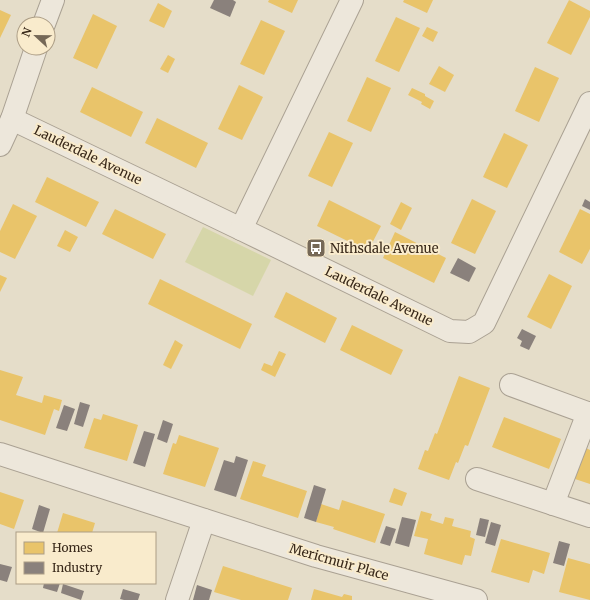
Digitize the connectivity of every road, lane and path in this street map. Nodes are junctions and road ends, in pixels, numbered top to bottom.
1 (52, 0) edge
2 (352, 0) edge
3 (47, 16) edge
4 (33, 56) edge
5 (590, 103) edge
6 (12, 119) junction
7 (0, 145) edge
8 (241, 229) junction
9 (512, 385) dead end
10 (589, 413) edge
11 (0, 454) edge
12 (477, 479) dead end
13 (554, 504) junction
14 (590, 516) edge
15 (204, 520) junction
16 (177, 600) edge
17 (476, 600) edge

1 - 3 street
2 - 8 street
4 - 6 street
5 - 8 street, Lauderdale Avenue
6 - 7 street
6 - 8 street, Lauderdale Avenue
9 - 10 street
10 - 13 street
11 - 15 street, Mericmuir Place
12 - 13 street
13 - 14 street
15 - 16 street
15 - 17 street, Mericmuir Place

